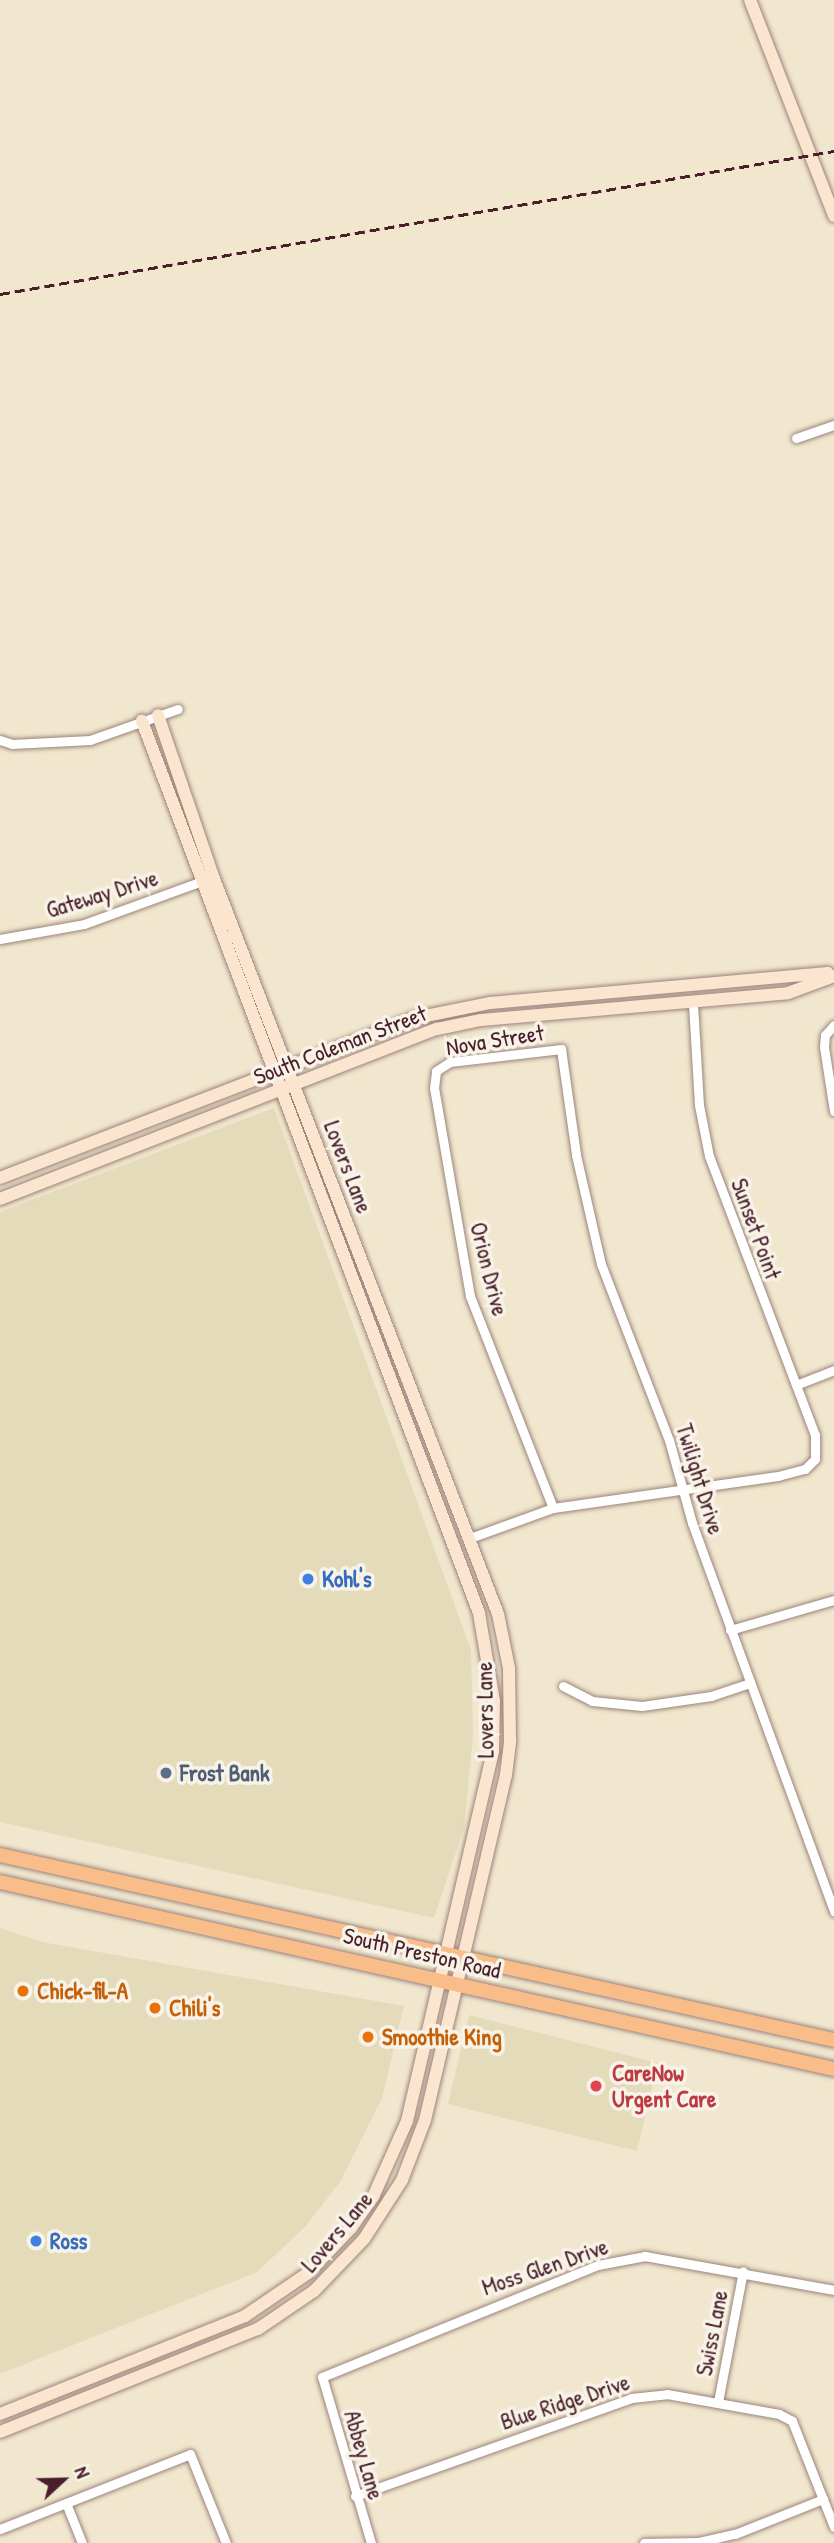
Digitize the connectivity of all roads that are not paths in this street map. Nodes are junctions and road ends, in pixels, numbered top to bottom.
1 (750, 0) edge
2 (834, 216) edge
3 (834, 425) edge
4 (796, 438) dead end
5 (178, 709) dead end
6 (158, 715) junction
7 (142, 720) junction
8 (0, 740) edge
9 (213, 876) junction
10 (200, 882) junction
11 (0, 939) edge
12 (834, 974) edge
13 (692, 985) junction
14 (693, 1004) junction
15 (831, 1026) edge
16 (561, 1049) joint
17 (288, 1067) junction
18 (436, 1071) joint
19 (274, 1072) junction
20 (294, 1084) junction
21 (281, 1089) junction
22 (834, 1111) edge
23 (81, 1147) junction
24 (68, 1152) junction
25 (88, 1165) junction
26 (74, 1170) junction
27 (0, 1178) edge
28 (0, 1199) edge
29 (360, 1274) junction
30 (834, 1370) edge
31 (796, 1385) junction
32 (682, 1490) junction
33 (553, 1508) junction
34 (470, 1538) junction
35 (453, 1544) junction
36 (834, 1600) edge
37 (730, 1630) junction
38 (750, 1683) junction
39 (563, 1686) dead end
40 (0, 1855) edge
41 (0, 1882) edge
42 (834, 1912) edge
43 (446, 1955) junction
44 (463, 1959) junction
45 (439, 1980) junction
46 (457, 1984) junction
47 (834, 2040) edge
48 (834, 2069) edge
49 (743, 2271) junction
50 (834, 2290) edge
51 (321, 2377) joint
52 (718, 2402) junction
53 (0, 2414) edge
54 (0, 2432) edge
55 (355, 2496) junction
56 (823, 2499) junction
57 (66, 2503) junction
58 (834, 2527) edge
59 (0, 2529) edge
60 (82, 2543) edge
61 (226, 2543) edge
62 (371, 2543) edge
63 (644, 2543) edge

1 - 2 street
3 - 4 street
5 - 6 street
6 - 7 street
6 - 9 street, Lovers Lane
7 - 8 street
7 - 10 street, Lovers Lane
9 - 10 street, Gateway Drive
9 - 17 street, Lovers Lane
10 - 11 street, Gateway Drive
10 - 19 street, Lovers Lane
12 - 13 street, South Coleman Street
12 - 14 street, South Coleman Street
13 - 14 street
13 - 17 street, South Coleman Street
14 - 20 street, South Coleman Street
14 - 31 street, Sunset Point
15 - 22 street
16 - 18 street, Nova Street
16 - 32 street, Twilight Drive
17 - 19 street, South Coleman Street
17 - 20 street, Lovers Lane
18 - 33 street, Orion Drive
19 - 21 street, Lovers Lane
19 - 23 street, South Coleman Street
20 - 21 street, South Coleman Street
20 - 29 street, Lovers Lane
21 - 25 street, South Coleman Street
21 - 29 street, Lovers Lane
23 - 24 street, South Coleman Street
23 - 25 street
24 - 26 street
24 - 27 street, South Coleman Street
25 - 26 street, South Coleman Street
26 - 28 street, South Coleman Street
29 - 34 street, Lovers Lane
29 - 35 street, Lovers Lane
30 - 31 street
31 - 32 street, Sunset Point
32 - 33 street
32 - 37 street, Twilight Drive
33 - 34 street
34 - 35 street
34 - 44 street, Lovers Lane
35 - 43 street, Lovers Lane
36 - 37 street
37 - 38 street, Twilight Drive
38 - 39 street
38 - 42 street, Twilight Drive
40 - 43 main road, South Preston Road
41 - 45 main road, South Preston Road
43 - 44 main road, South Preston Road
43 - 45 street, Lovers Lane
44 - 46 street, Lovers Lane
44 - 47 main road, South Preston Road
45 - 46 main road, South Preston Road
45 - 53 street, Lovers Lane
46 - 48 main road, South Preston Road
46 - 54 street, Lovers Lane
49 - 50 street, Moss Glen Drive
49 - 51 street, Moss Glen Drive
49 - 52 street, Swiss Lane
51 - 55 street, Abbey Lane
52 - 55 street, Blue Ridge Drive
52 - 56 street, Blue Ridge Drive
55 - 62 street, Abbey Lane
56 - 58 street
56 - 63 street
57 - 59 street
57 - 60 street
57 - 61 street

